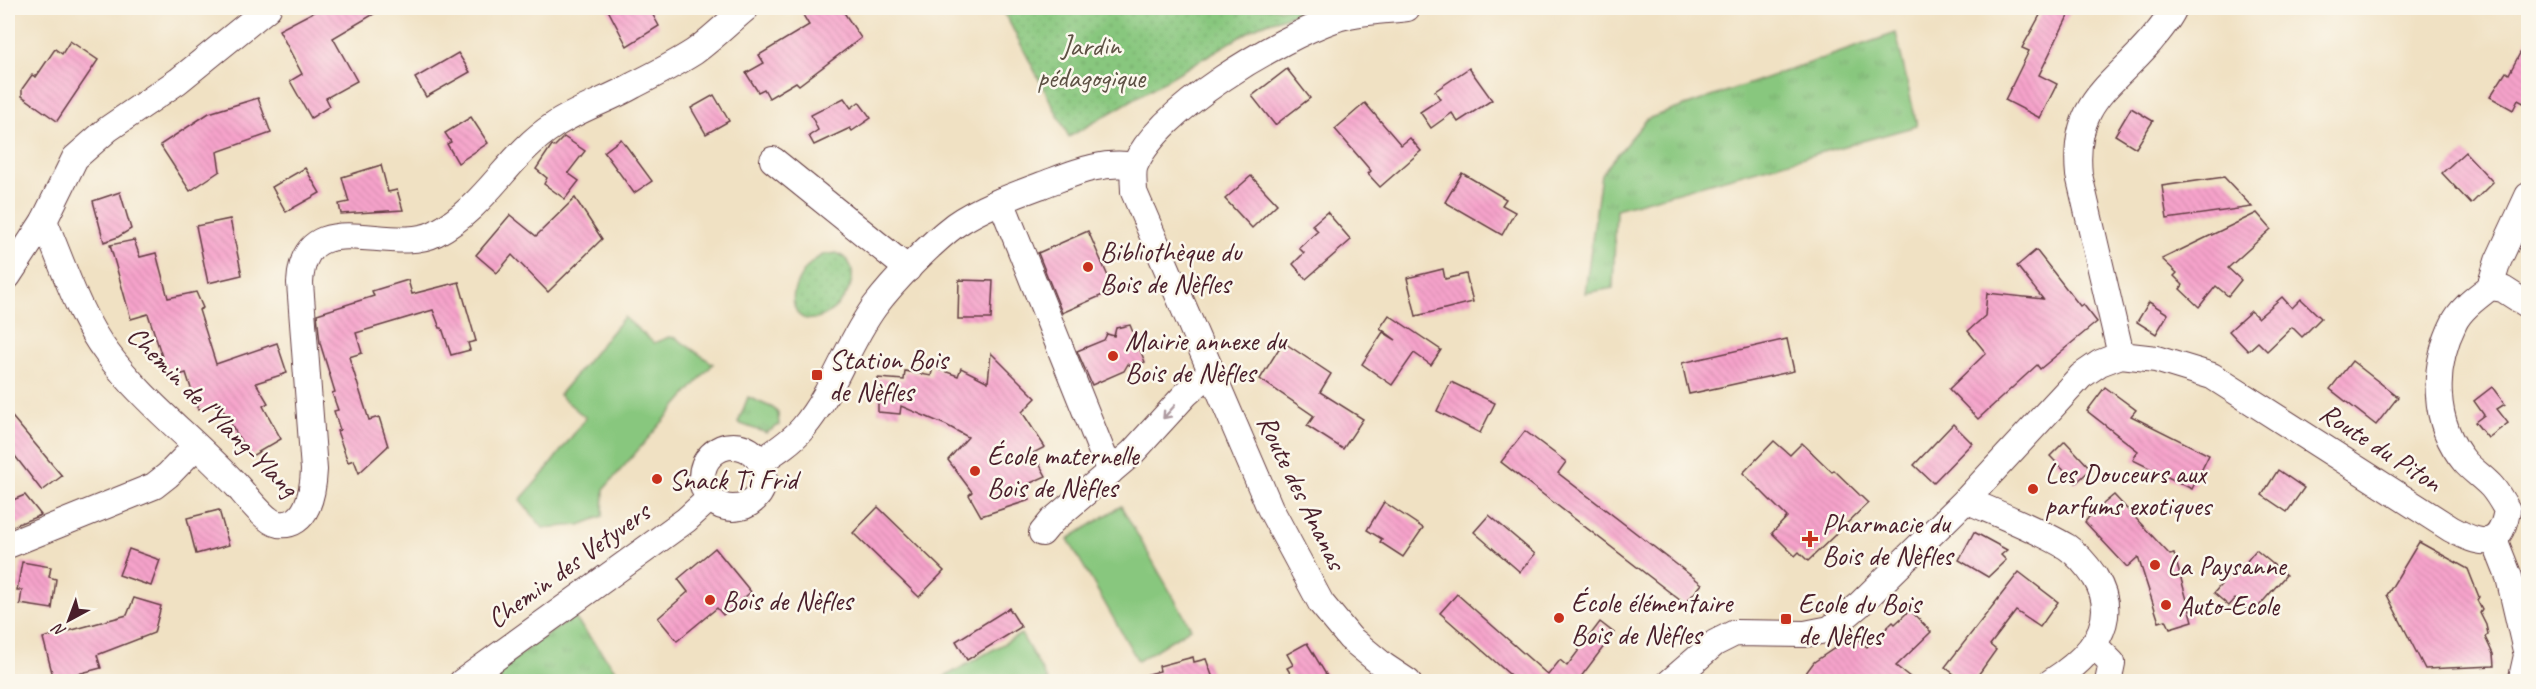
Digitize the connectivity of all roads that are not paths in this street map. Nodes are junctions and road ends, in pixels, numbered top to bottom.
1 (268, 8) edge
2 (746, 8) edge
3 (1407, 8) edge
4 (2174, 8) edge
5 (773, 160) dead end
6 (1134, 166) junction
7 (2529, 196) edge
8 (1001, 201) junction
9 (44, 221) junction
10 (908, 269) junction
11 (8, 276) edge
12 (2490, 287) junction
13 (2529, 305) edge
14 (2121, 355) junction
15 (1211, 372) junction
16 (196, 446) junction
17 (760, 462) junction
18 (1110, 471) junction
19 (710, 498) junction
20 (1966, 500) junction
21 (1042, 533) dead end
22 (2494, 539) junction
23 (8, 545) edge
24 (2094, 645) junction
25 (462, 681) edge
26 (1408, 681) edge
27 (1670, 681) edge
28 (2051, 681) edge
29 (2108, 681) edge
30 (2521, 681) edge

1 - 9 street
2 - 16 street, Chemin de l'Ylang-Ylang
3 - 6 street
4 - 14 street
5 - 10 street
6 - 8 street
6 - 15 street, Route des Ananas
7 - 12 street
8 - 10 street
8 - 18 street
9 - 11 street
9 - 16 street, Chemin de l'Ylang-Ylang
10 - 17 street
12 - 13 street
12 - 22 street, Route du Piton
14 - 20 street
14 - 22 street, Route du Piton
15 -> 18 street
15 - 26 street, Route des Ananas
16 - 23 street
17 - 19 street
17 - 19 street
18 - 21 street
19 - 25 street, Chemin des Vetyvers
20 - 24 street
20 - 27 street
22 - 30 street
24 - 28 street
24 - 29 street

